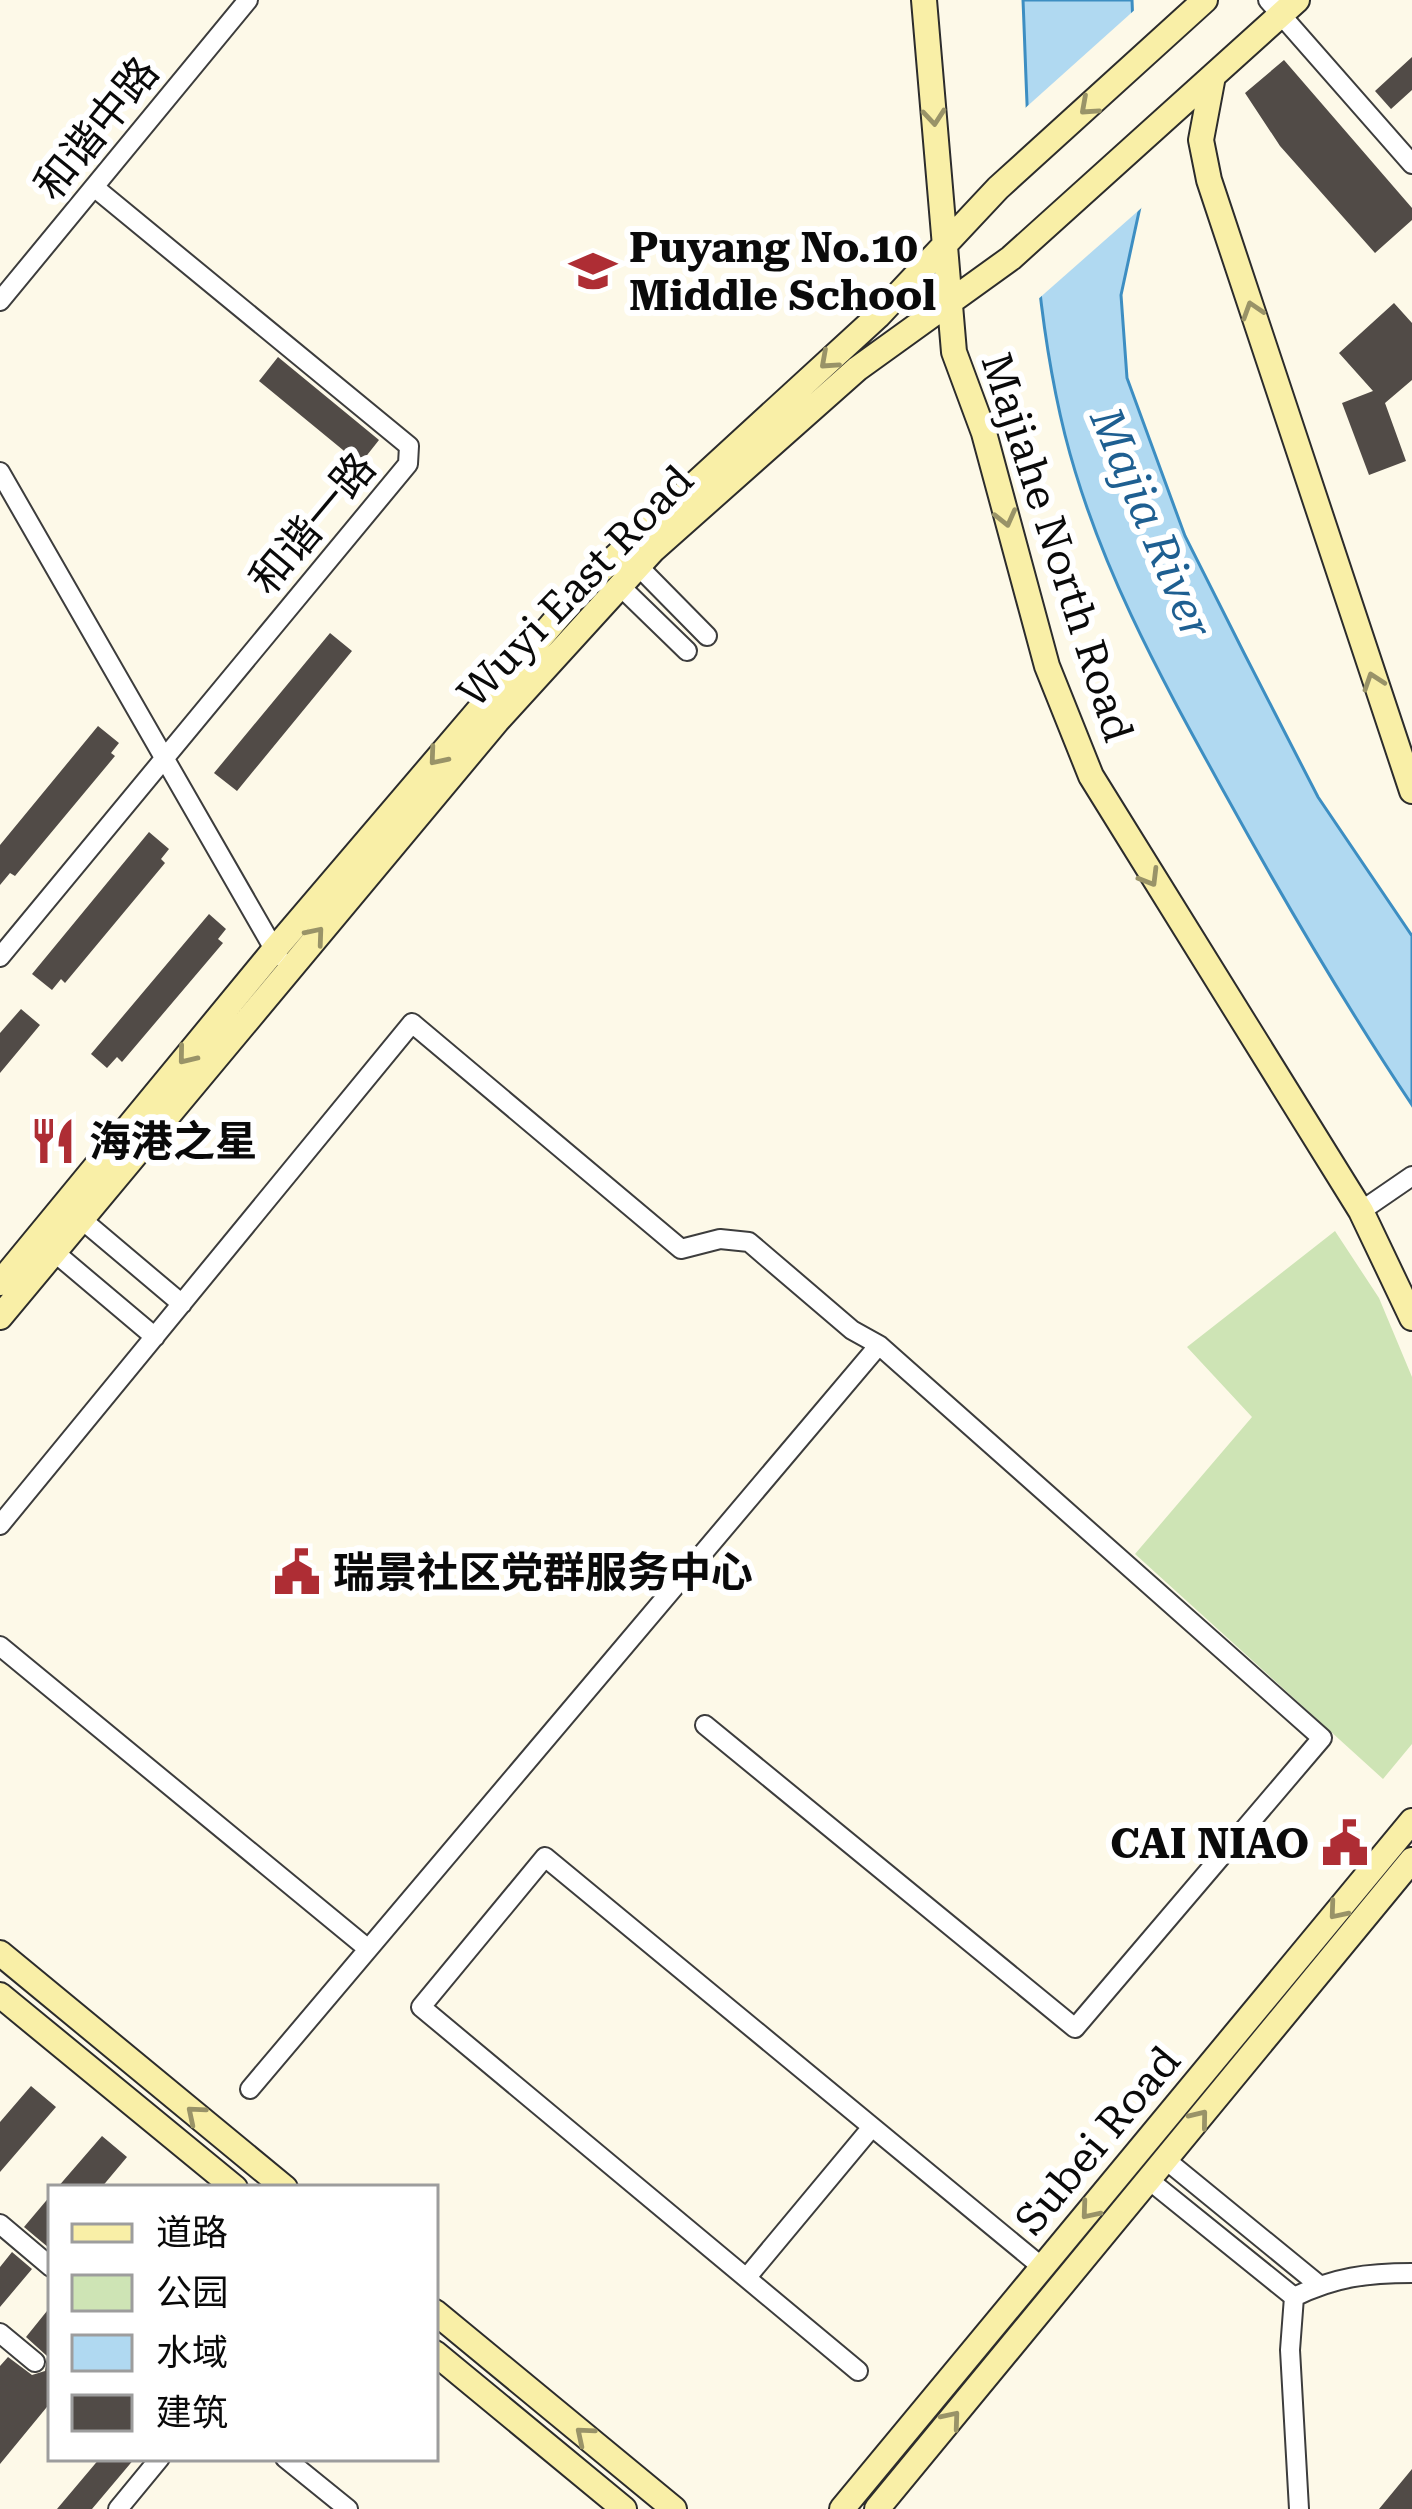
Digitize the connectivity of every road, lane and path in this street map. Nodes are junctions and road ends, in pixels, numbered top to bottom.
1 (248, 0) edge
2 (924, 0) edge
3 (1205, 0) edge
4 (1281, 5) edge
5 (1213, 76) junction
6 (1412, 164) edge
7 (94, 187) junction
8 (946, 242) junction
9 (950, 301) junction
10 (0, 302) edge
11 (0, 472) edge
12 (638, 566) junction
13 (619, 585) junction
14 (707, 636) dead end
15 (687, 652) dead end
16 (165, 758) junction
17 (1412, 791) edge
18 (0, 957) edge
19 (280, 960) junction
20 (1412, 1176) edge
21 (1361, 1211) junction
22 (80, 1218) junction
23 (53, 1251) junction
24 (0, 1282) edge
25 (182, 1304) junction
26 (0, 1316) edge
27 (1412, 1318) edge
28 (154, 1336) junction
29 (879, 1345) junction
30 (0, 1525) edge
31 (0, 1646) edge
32 (705, 1725) dead end
33 (1412, 1821) edge
34 (1412, 1859) edge
35 (367, 1948) junction
36 (0, 1953) edge
37 (0, 1995) edge
38 (250, 2089) dead end
39 (872, 2127) junction
40 (1157, 2170) junction
41 (231, 2185) edge
42 (281, 2185) edge
43 (0, 2224) edge
44 (48, 2264) edge
45 (1042, 2267) junction
46 (1412, 2273) edge
47 (748, 2276) junction
48 (1318, 2285) junction
49 (1294, 2297) junction
50 (438, 2314) edge
51 (0, 2333) edge
52 (438, 2355) edge
53 (35, 2362) dead end
54 (858, 2371) dead end
55 (158, 2461) edge
56 (289, 2461) edge
57 (118, 2509) edge
58 (348, 2509) edge
59 (625, 2509) edge
60 (674, 2509) edge
61 (842, 2509) edge
62 (877, 2509) edge
63 (1299, 2509) edge

1 - 7 street, 和谐中路
2 -> 8 street, Majiahe North Road
3 -> 8 street, Wuyi East Road
4 - 5 street, Wuyi East Road
4 - 6 street
5 - 9 street, Wuyi East Road
17 -> 5 street
7 - 10 street, 和谐中路
7 - 16 street, 和谐一路
8 - 9 street, Majiahe North Road
8 -> 19 street, Wuyi East Road
9 - 12 street, Wuyi East Road
9 -> 21 street, Majiahe North Road
11 - 16 street
12 - 13 street, Wuyi East Road
12 - 14 street
13 - 15 street
19 -> 13 street, Wuyi East Road
16 - 18 street, 和谐一路
16 - 19 street
19 - 22 street, Wuyi East Road
19 -> 24 street, Wuyi East Road
20 - 21 street
21 - 27 street, Majiahe North Road
22 - 23 street, Wuyi East Road
22 - 25 street
23 - 26 street, Wuyi East Road
23 - 28 street
25 - 28 street
25 - 29 street
28 - 30 street
29 - 32 street
29 - 35 street
31 - 35 street
33 -> 45 street, Subei Road
40 -> 34 street, Subei Road
35 - 38 street
42 -> 36 street
37 - 41 street
39 - 45 street
39 - 47 street
39 - 47 street
40 - 48 street
40 - 49 street
62 -> 40 street, Subei Road
43 - 44 street
45 - 61 street, Subei Road
46 - 48 street
47 - 54 street
48 - 49 street
49 - 63 street
60 -> 50 street
51 - 53 street
52 - 59 street
55 - 57 street
56 - 58 street

